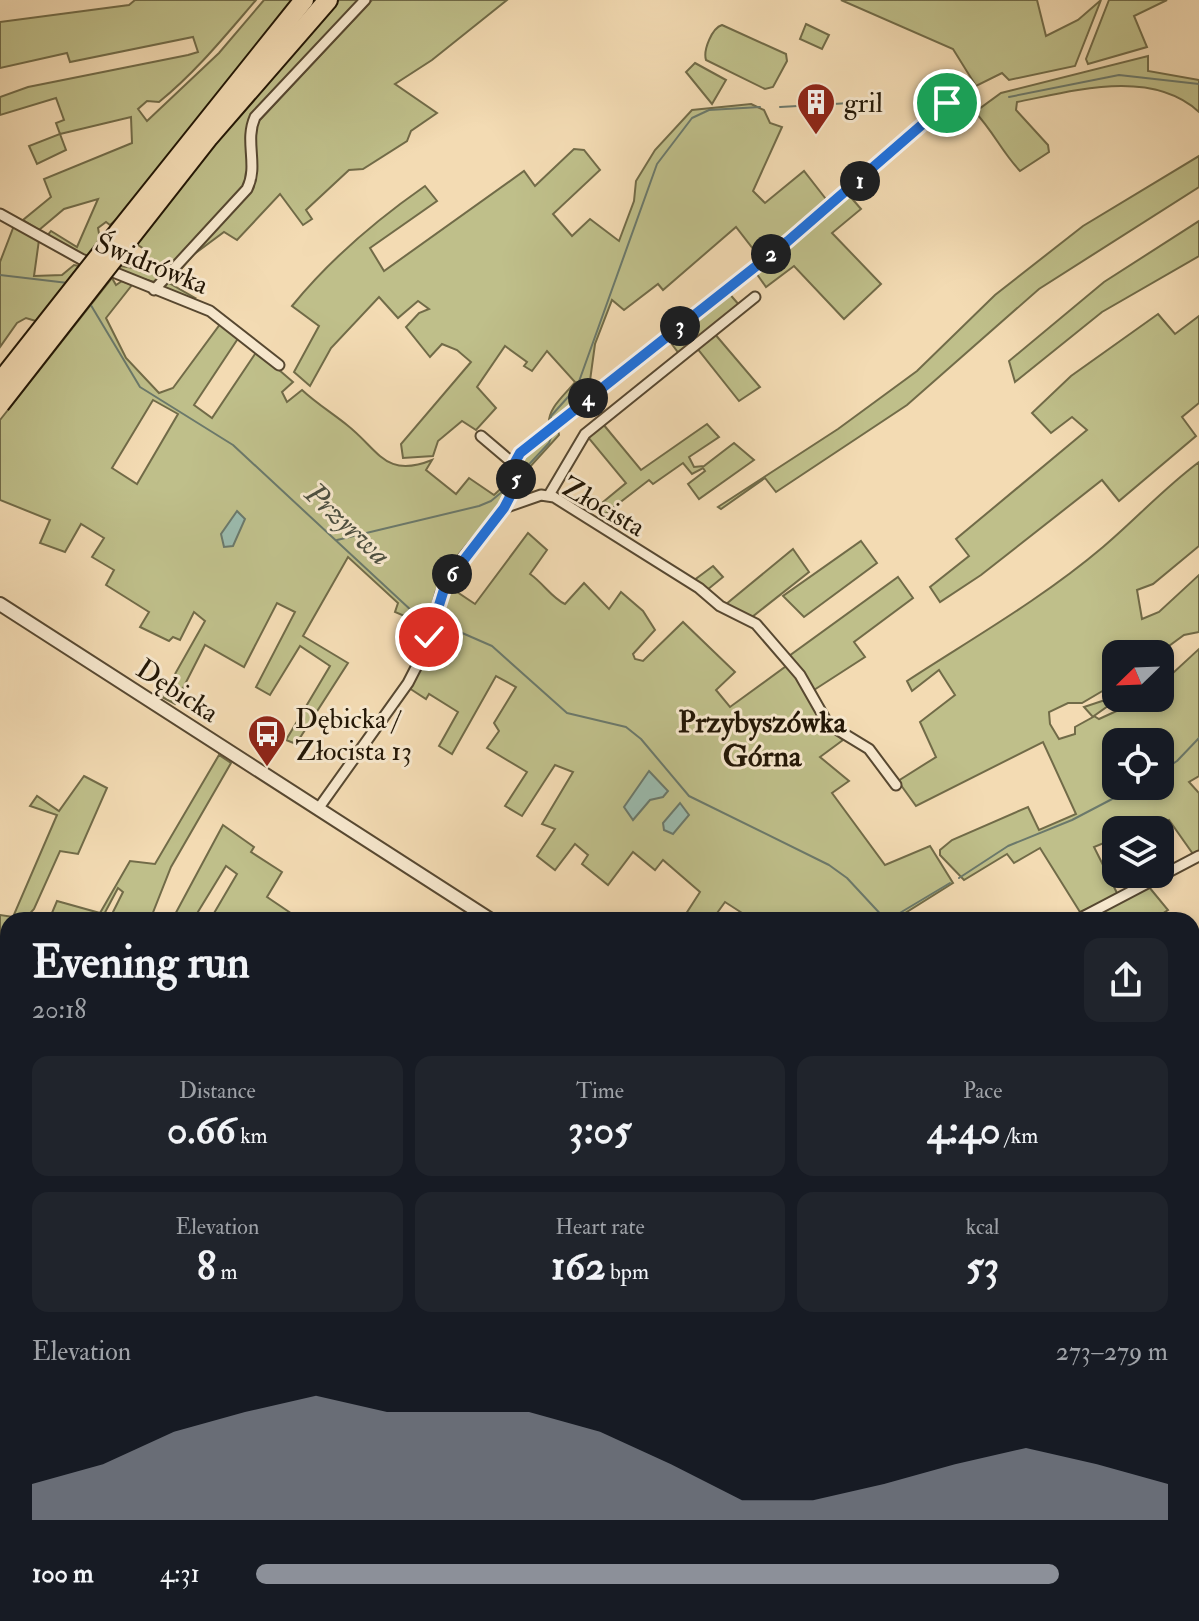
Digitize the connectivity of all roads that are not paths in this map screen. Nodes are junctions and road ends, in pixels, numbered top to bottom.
1 (304, 0) edge
2 (328, 0) edge
3 (365, 0) edge
4 (961, 96) dead end
5 (0, 214) edge
6 (113, 249) junction
7 (154, 290) junction
8 (755, 297) dead end
9 (279, 365) dead end
10 (0, 382) edge
11 (0, 404) edge
12 (481, 436) dead end
13 (514, 464) junction
14 (549, 495) junction
15 (504, 508) junction
16 (0, 604) edge
17 (896, 785) dead end
18 (318, 809) junction
19 (1199, 856) edge
20 (479, 912) edge
21 (1092, 912) edge

1 - 6 highway
2 - 6 highway
3 - 7 street
4 - 13 street
5 - 7 street, Świdrówka
6 - 10 highway, bridge
6 - 11 highway, bridge
7 - 9 street, Świdrówka
8 - 14 street
12 - 13 street
13 - 15 street
14 - 15 street, Złocista
14 - 17 street, Złocista
15 - 18 street
16 - 18 street, Dębicka
18 - 20 street, Dębicka
19 - 21 street

